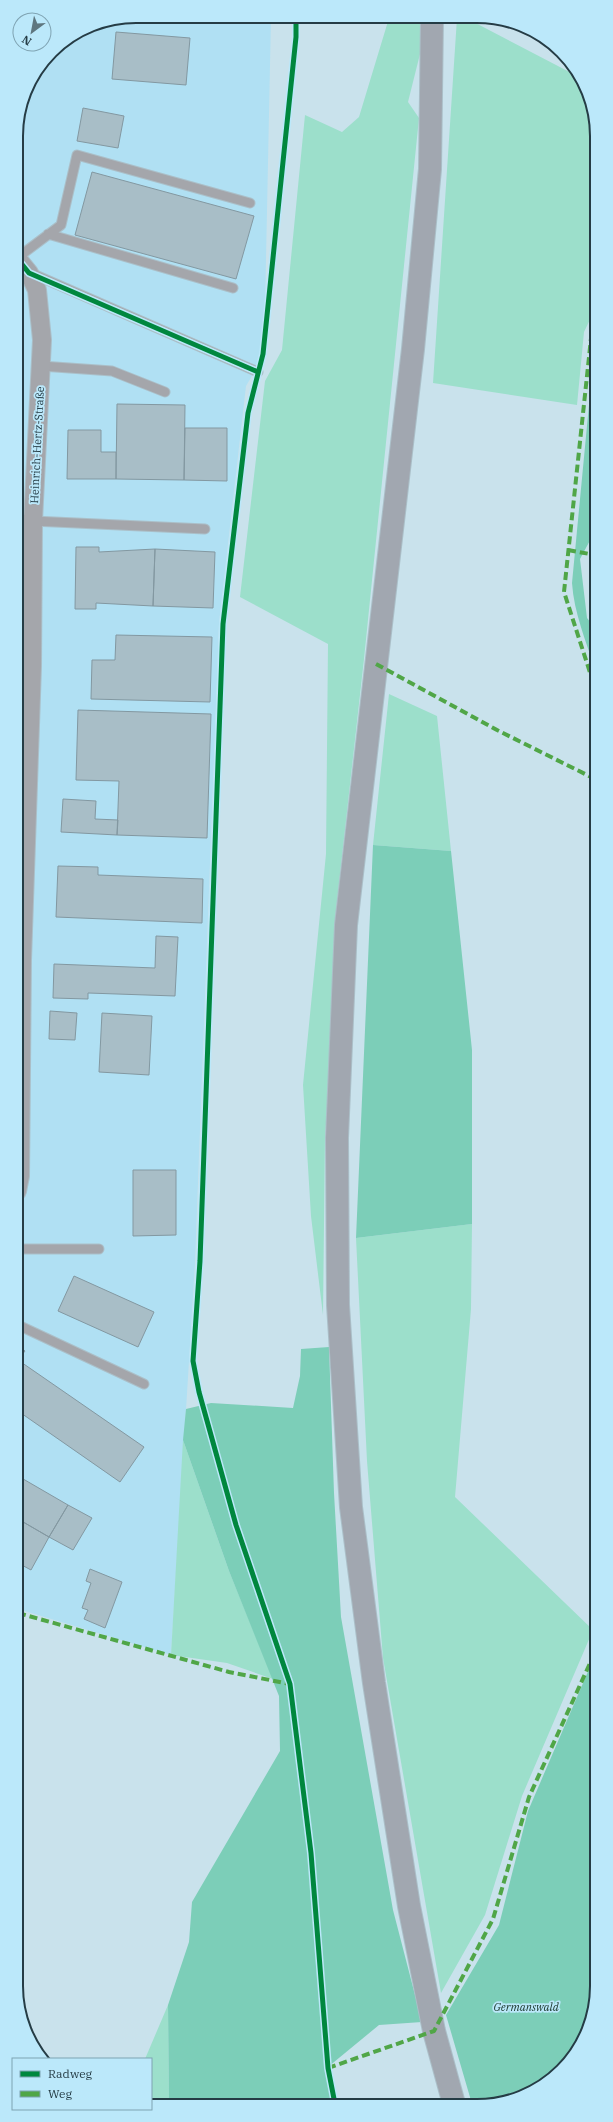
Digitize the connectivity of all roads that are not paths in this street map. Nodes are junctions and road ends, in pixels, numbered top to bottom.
1 (432, 23) edge
2 (250, 202) dead end
3 (48, 234) junction
4 (23, 253) edge
5 (23, 266) edge
6 (29, 273) junction
7 (233, 288) dead end
8 (41, 366) junction
9 (258, 372) dead end
10 (165, 392) dead end
11 (25, 519) edge
12 (205, 529) dead end
13 (24, 668) edge
14 (23, 745) edge
15 (23, 1249) edge
16 (99, 1249) dead end
17 (23, 1327) edge
18 (144, 1384) dead end
19 (453, 2099) edge

1 - 19 main road
2 - 3 lane
3 - 4 lane
3 - 7 lane
5 - 6 street, Heinrich-Hertz-Straße
6 - 8 street, Heinrich-Hertz-Straße
6 - 9 lane
8 - 10 lane
8 - 11 street, Heinrich-Hertz-Straße
11 - 12 lane
11 - 13 street, Heinrich-Hertz-Straße
13 - 14 street, Heinrich-Hertz-Straße
15 - 16 lane
17 - 18 lane

